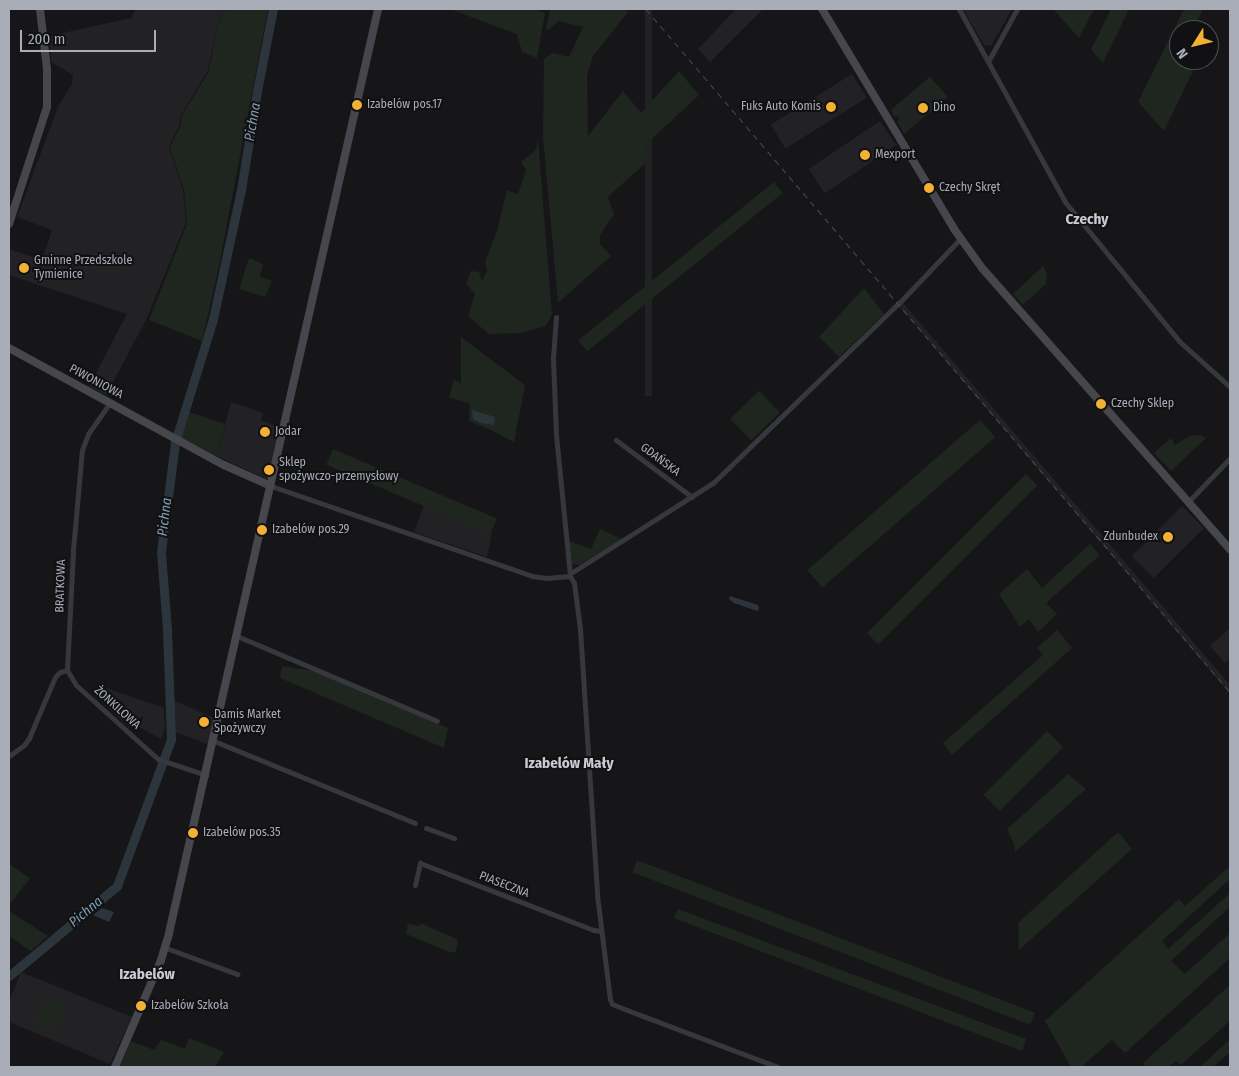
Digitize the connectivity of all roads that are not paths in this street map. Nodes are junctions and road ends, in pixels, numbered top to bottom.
1 (40, 9) edge
2 (378, 9) edge
3 (822, 9) edge
4 (958, 9) edge
5 (1017, 9) edge
6 (989, 60) junction
7 (9, 224) edge
8 (960, 239) junction
9 (556, 317) dead end
10 (9, 348) edge
11 (1230, 387) edge
12 (110, 402) junction
13 (616, 440) dead end
14 (1230, 458) edge
15 (272, 486) junction
16 (692, 497) junction
17 (1188, 502) junction
18 (1230, 549) edge
19 (570, 574) junction
20 (237, 636) junction
21 (67, 670) junction
22 (437, 721) dead end
23 (214, 742) junction
24 (9, 756) edge
25 (206, 775) junction
26 (415, 823) dead end
27 (426, 828) dead end
28 (454, 838) dead end
29 (415, 885) dead end
30 (601, 930) junction
31 (166, 948) junction
32 (237, 974) dead end
33 (115, 1067) edge
34 (778, 1067) edge

1 - 7 street
2 - 15 street
3 - 8 street
4 - 6 street
5 - 6 street
6 - 11 street
8 - 16 street
8 - 17 street
9 - 19 street
10 - 12 street, PIWONIOWA
12 - 15 street, PIWONIOWA
12 - 21 street, BRATKOWA
13 - 16 street, GDAŃSKA
14 - 17 street
15 - 19 street
15 - 20 street
16 - 19 street
17 - 18 street
19 - 30 street
20 - 22 street
20 - 23 street
21 - 24 street
21 - 25 street, ŻONKILOWA
23 - 25 street
23 - 26 street
25 - 31 street
27 - 28 street
29 - 30 street, PIASECZNA
30 - 34 street
31 - 32 street
31 - 33 street

